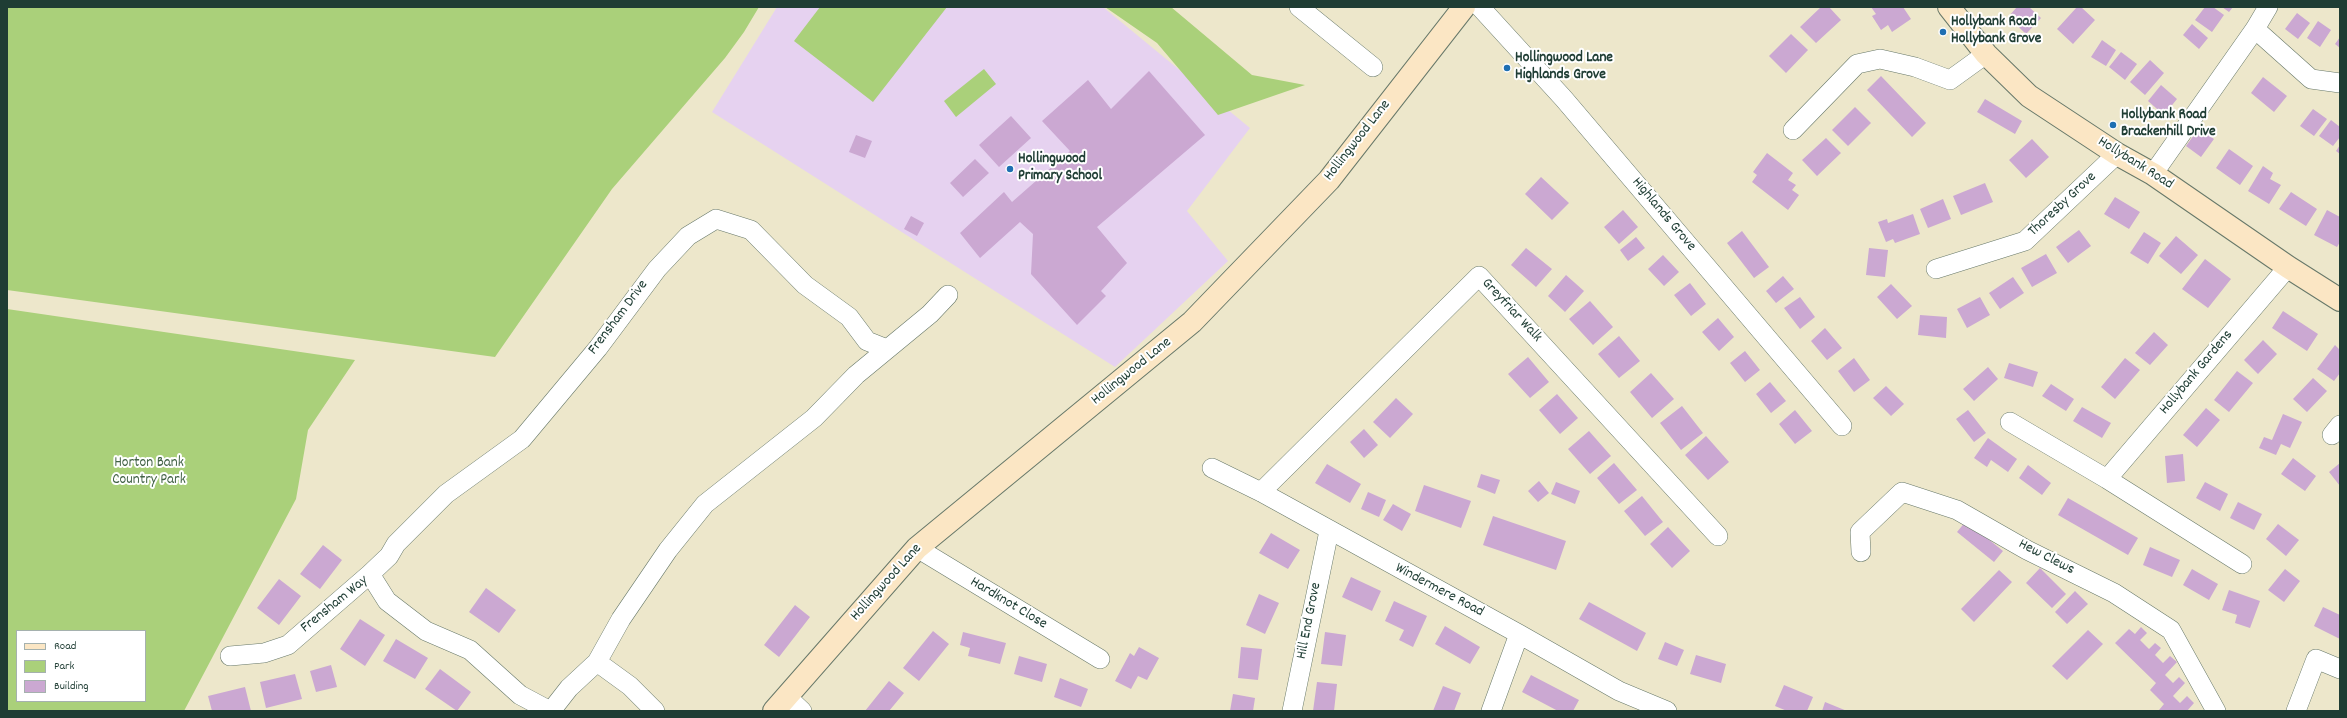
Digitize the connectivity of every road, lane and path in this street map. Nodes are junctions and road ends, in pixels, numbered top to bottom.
1 (1300, 7) edge
2 (1464, 7) edge
3 (1480, 7) edge
4 (1949, 7) edge
5 (2268, 7) edge
6 (2255, 29) junction
7 (1986, 54) junction
8 (1373, 67) dead end
9 (2340, 84) edge
10 (1793, 130) dead end
11 (2117, 154) junction
12 (2152, 174) junction
13 (2288, 267) junction
14 (1936, 269) dead end
15 (948, 295) dead end
16 (2340, 300) edge
17 (887, 349) junction
18 (2010, 422) dead end
19 (1842, 426) dead end
20 (1212, 468) dead end
21 (2107, 479) junction
22 (1261, 492) junction
23 (1328, 531) junction
24 (1718, 536) dead end
25 (917, 548) junction
26 (1861, 552) dead end
27 (2242, 564) dead end
28 (370, 574) junction
29 (1519, 634) junction
30 (230, 656) dead end
31 (1100, 659) dead end
32 (597, 662) junction
33 (2340, 669) edge
34 (1628, 703) edge
35 (788, 706) edge
36 (551, 711) edge
37 (655, 711) edge
38 (1292, 711) edge
39 (1490, 711) edge
40 (1667, 711) edge
41 (2216, 711) edge
42 (2296, 711) edge

1 - 8 street
2 - 25 street, Hollingwood Lane
3 - 19 street, Highlands Grove
4 - 7 street, Hollybank Road
5 - 6 street
6 - 9 street
6 - 12 street
7 - 10 street
7 - 11 street, Hollybank Road
11 - 12 street, Hollybank Road
11 - 14 street, Thoresby Grove
12 - 13 street, Hollybank Road
13 - 16 street, Hollybank Road
13 - 21 street, Hollybank Gardens
15 - 17 street
17 - 28 street, Frensham Drive
17 - 32 street
18 - 21 street
20 - 22 street, Windermere Road
21 - 27 street
22 - 23 street, Windermere Road
22 - 24 street, Greyfriar Walk
23 - 29 street, Windermere Road
23 - 38 street, Hill End Grove
25 - 31 street, Hardknot Close
25 - 35 street, Hollingwood Lane
26 - 41 street, Hew Clews
28 - 30 street, Frensham Way
28 - 36 street, Frensham Way
29 - 34 street, Windermere Road
29 - 39 street
32 - 36 street
32 - 37 street
33 - 42 street
34 - 40 street, Windermere Road

